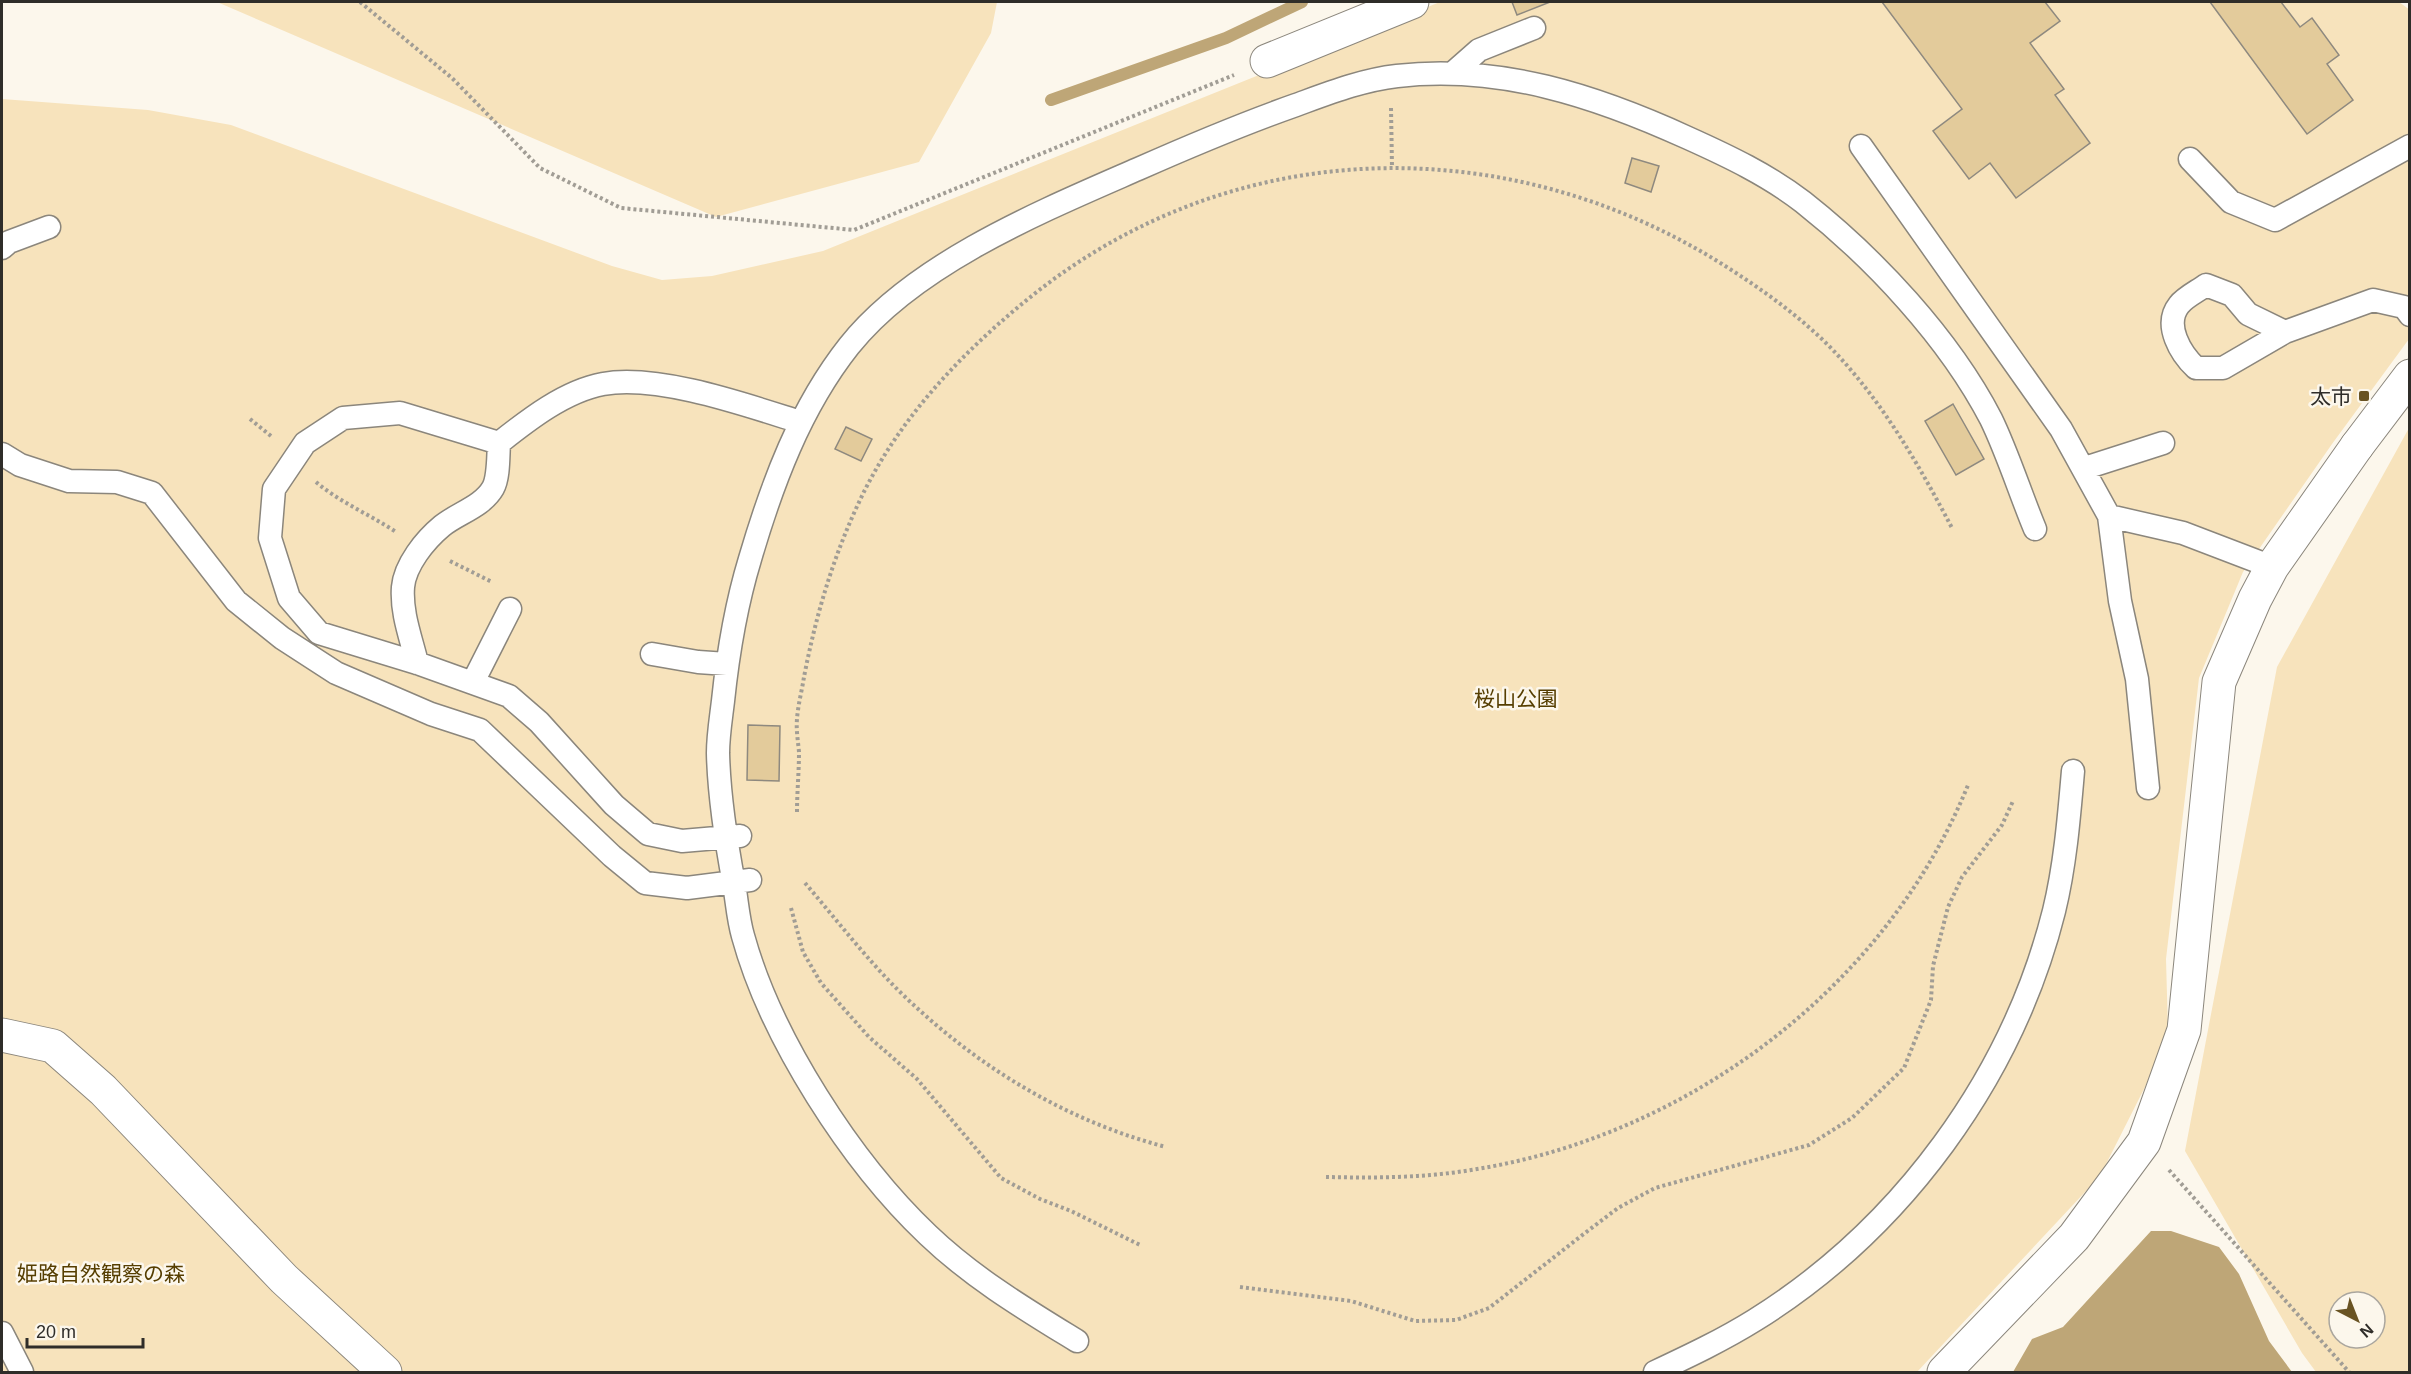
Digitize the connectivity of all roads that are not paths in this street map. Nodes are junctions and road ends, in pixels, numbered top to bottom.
1 (1412, 2) edge
2 (1534, 28) dead end
3 (1267, 61) road end
4 (1454, 72) junction
5 (1861, 146) dead end
6 (2409, 146) edge
7 (2190, 159) dead end
8 (49, 227) dead end
9 (2, 248) edge
10 (2409, 315) edge
11 (2285, 332) junction
12 (2409, 376) edge
13 (800, 422) junction
14 (499, 443) junction
15 (2163, 443) dead end
16 (2, 454) edge
17 (2085, 468) junction
18 (2109, 516) junction
19 (2035, 529) dead end
20 (2272, 567) junction
21 (510, 609) dead end
22 (363, 646) junction
23 (652, 654) dead end
24 (417, 663) junction
25 (727, 664) junction
26 (336, 673) junction
27 (473, 682) junction
28 (2073, 771) dead end
29 (2148, 788) dead end
30 (734, 838) junction
31 (742, 882) junction
32 (2, 1035) edge
33 (2, 1333) edge
34 (1077, 1341) dead end
35 (22, 1372) edge
36 (385, 1372) edge
37 (1655, 1372) edge
38 (1944, 1372) edge

1 - 3 street
2 - 4 lane
4 - 13 lane
4 - 19 lane
5 - 17 lane
6 - 7 lane
8 - 9 lane
10 - 11 lane
11 - 11 lane
12 - 20 street
13 - 14 lane
13 - 25 lane
14 - 22 lane
14 - 24 lane
15 - 17 lane
16 - 26 lane
17 - 18 lane
18 - 20 lane
18 - 29 lane
20 - 38 street
21 - 27 lane
22 - 24 lane
22 - 26 lane
23 - 25 lane
24 - 27 lane
25 - 30 lane
26 - 31 lane
27 - 30 lane
28 - 37 lane
30 - 31 lane
31 - 34 lane
32 - 36 street
33 - 35 lane

